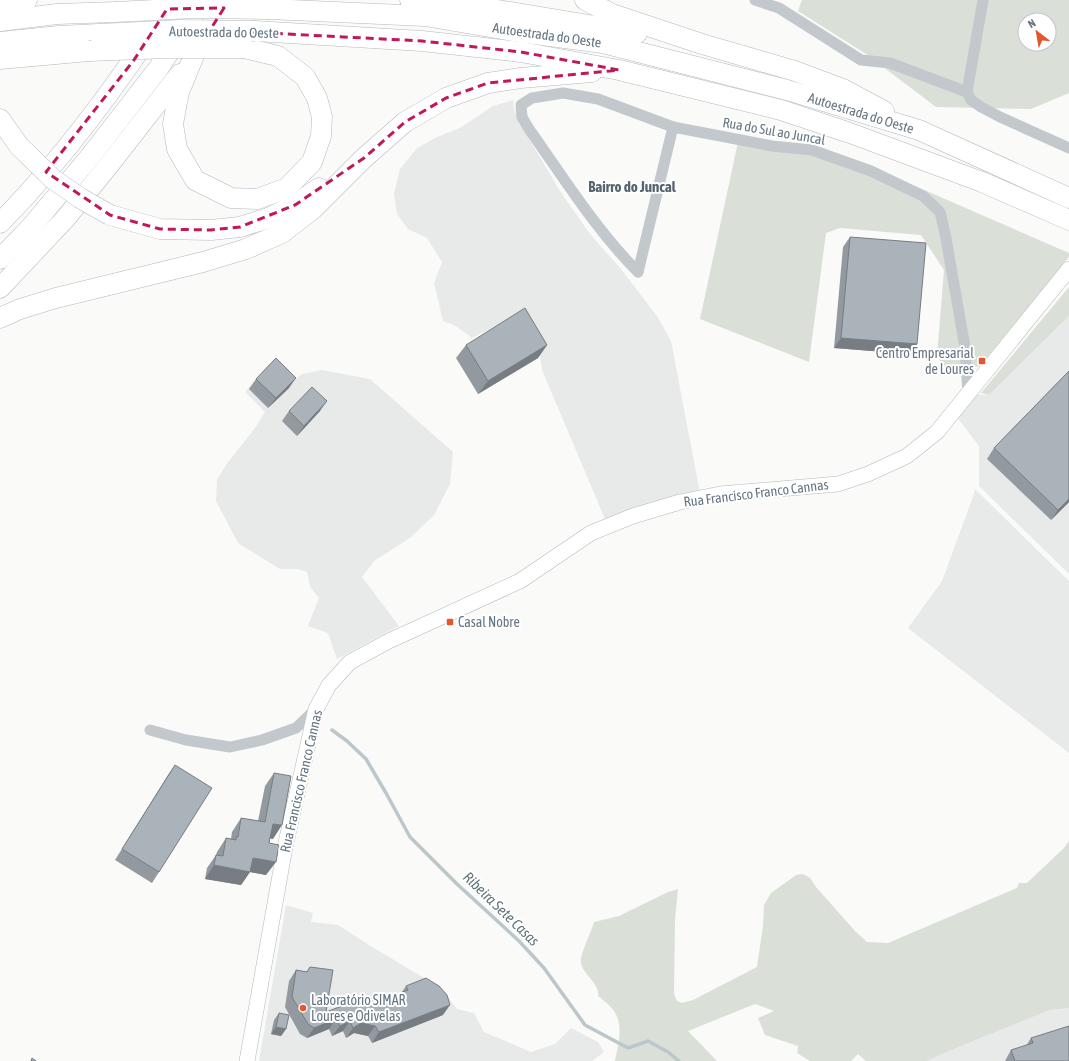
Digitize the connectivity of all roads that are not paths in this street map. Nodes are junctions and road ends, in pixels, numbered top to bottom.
1 (27, 0) edge
2 (173, 0) edge
3 (203, 0) edge
4 (229, 0) edge
5 (410, 0) edge
6 (585, 0) edge
7 (755, 0) edge
8 (983, 0) edge
9 (0, 15) edge
10 (702, 44) junction
11 (3, 50) edge
12 (193, 58) junction
13 (619, 70) junction
14 (967, 92) junction
15 (0, 119) edge
16 (673, 127) junction
17 (919, 130) junction
18 (1069, 148) edge
19 (364, 158) junction
20 (1069, 198) edge
21 (1069, 220) edge
22 (0, 223) edge
23 (0, 259) edge
24 (1069, 269) edge
25 (0, 288) edge
26 (0, 318) edge
27 (968, 394) junction
28 (316, 709) junction
29 (150, 730) dead end
30 (247, 1061) edge

1 - 9 highway
2 - 22 highway
3 - 23 highway
4 - 12 highway
5 - 10 highway
6 - 10 highway
7 - 14 street
8 - 14 street
9 - 17 highway, Autoestrada do Oeste, bridge
10 - 17 highway
11 - 12 highway, bridge
11 - 13 highway, Autoestrada do Oeste, bridge
12 - 25 highway
13 - 19 highway
13 - 21 highway, Autoestrada do Oeste
14 - 18 street
15 - 19 highway, bridge
16 - 16 street, Rua do Sul ao Juncal
16 - 27 street, Rua do Sul ao Juncal
17 - 20 highway, Autoestrada do Oeste
19 - 26 highway
24 - 27 street, Rua Francisco Franco Cannas
27 - 28 street, Rua Francisco Franco Cannas
28 - 29 street
28 - 30 street, Rua Francisco Franco Cannas

